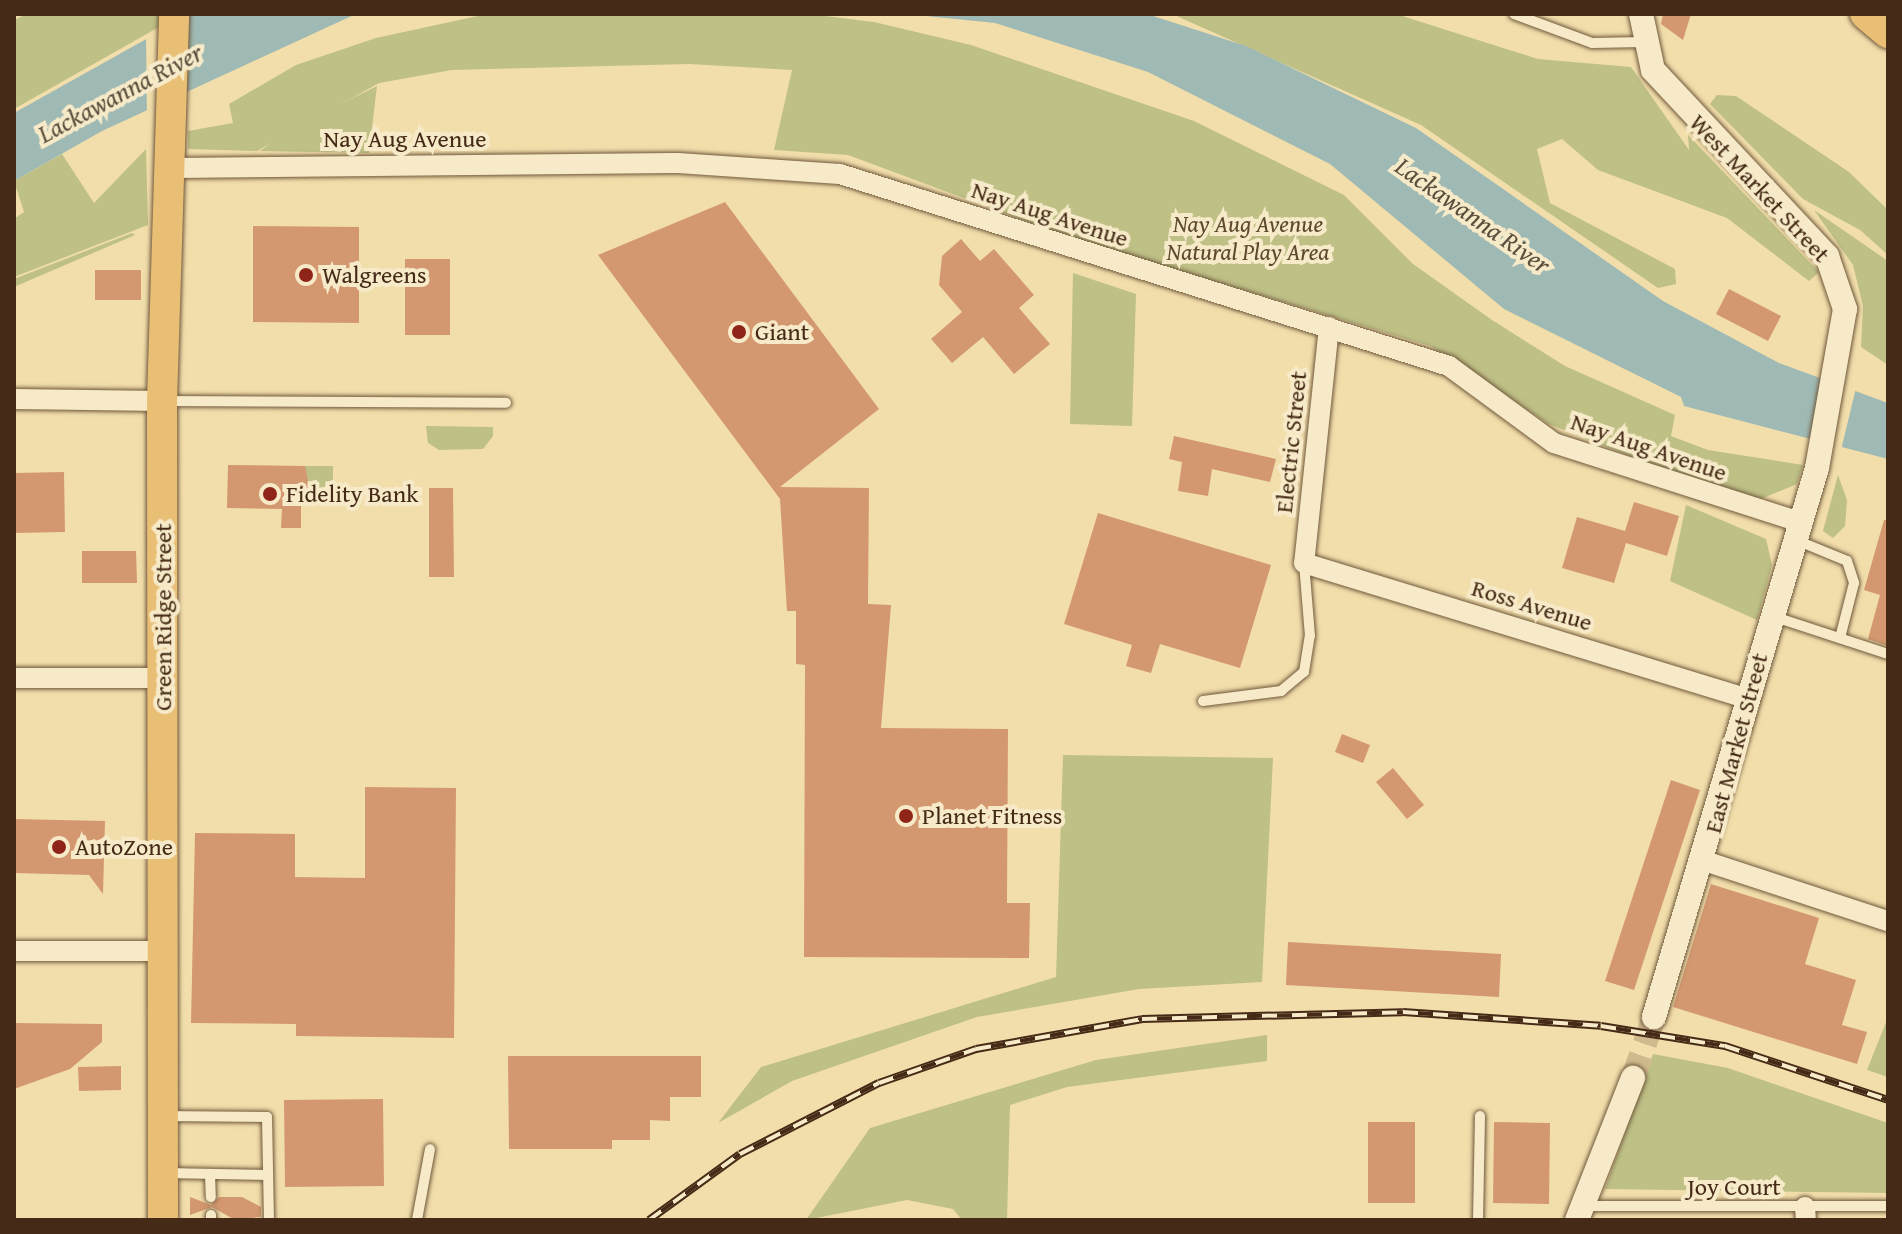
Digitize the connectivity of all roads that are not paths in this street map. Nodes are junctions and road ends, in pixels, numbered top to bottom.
1 (174, 14) edge
2 (1514, 14) edge
3 (1641, 14) edge
4 (1865, 14) edge
5 (1888, 33) edge
6 (1644, 42) junction
7 (172, 168) junction
8 (1329, 327) junction
9 (14, 399) edge
10 (162, 401) junction
11 (506, 403) dead end
12 (1817, 468) joint
13 (1798, 531) junction
14 (1304, 563) junction
15 (1772, 616) junction
16 (1840, 638) junction
17 (1888, 654) edge
18 (14, 678) edge
19 (163, 678) junction
20 (1745, 698) junction
21 (1203, 701) dead end
22 (1705, 861) junction
23 (1888, 921) edge
24 (14, 951) edge
25 (163, 951) junction
26 (1654, 1017) tunnel mouth
27 (1633, 1078) tunnel mouth
28 (163, 1116) junction
29 (1480, 1116) dead end
30 (430, 1149) dead end
31 (163, 1173) junction
32 (210, 1174) junction
33 (268, 1175) junction
34 (211, 1197) dead end
35 (1888, 1206) edge
36 (1578, 1213) edge
37 (1806, 1214) edge
38 (163, 1220) edge
39 (269, 1220) edge
40 (417, 1220) edge
41 (1478, 1220) edge

1 - 7 main road, Green Ridge Street
2 - 6 lane
3 - 6 street, West Market Street
4 - 5 main road
6 - 12 street, West Market Street
7 - 8 street, Nay Aug Avenue
7 - 10 main road, Green Ridge Street
8 - 13 street, Nay Aug Avenue
8 - 14 street, Electric Street
9 - 10 street
10 - 11 lane
10 - 19 main road, Green Ridge Street
12 - 13 street, East Market Street
13 - 15 street, East Market Street
13 - 16 lane
14 - 20 street, Ross Avenue
14 - 21 lane
15 - 16 lane
15 - 20 street, East Market Street
16 - 17 lane
18 - 19 street
19 - 25 main road, Green Ridge Street
20 - 22 street, East Market Street
22 - 23 street
22 - 26 street, East Market Street
24 - 25 street
25 - 28 main road, Green Ridge Street
27 - 36 street
28 - 31 main road, Green Ridge Street
28 - 33 lane
29 - 41 lane
30 - 40 lane
31 - 32 lane
31 - 38 main road, Green Ridge Street
32 - 33 lane
32 - 34 lane
33 - 39 lane
35 - 37 lane, Joy Court
36 - 37 lane, Joy Court

